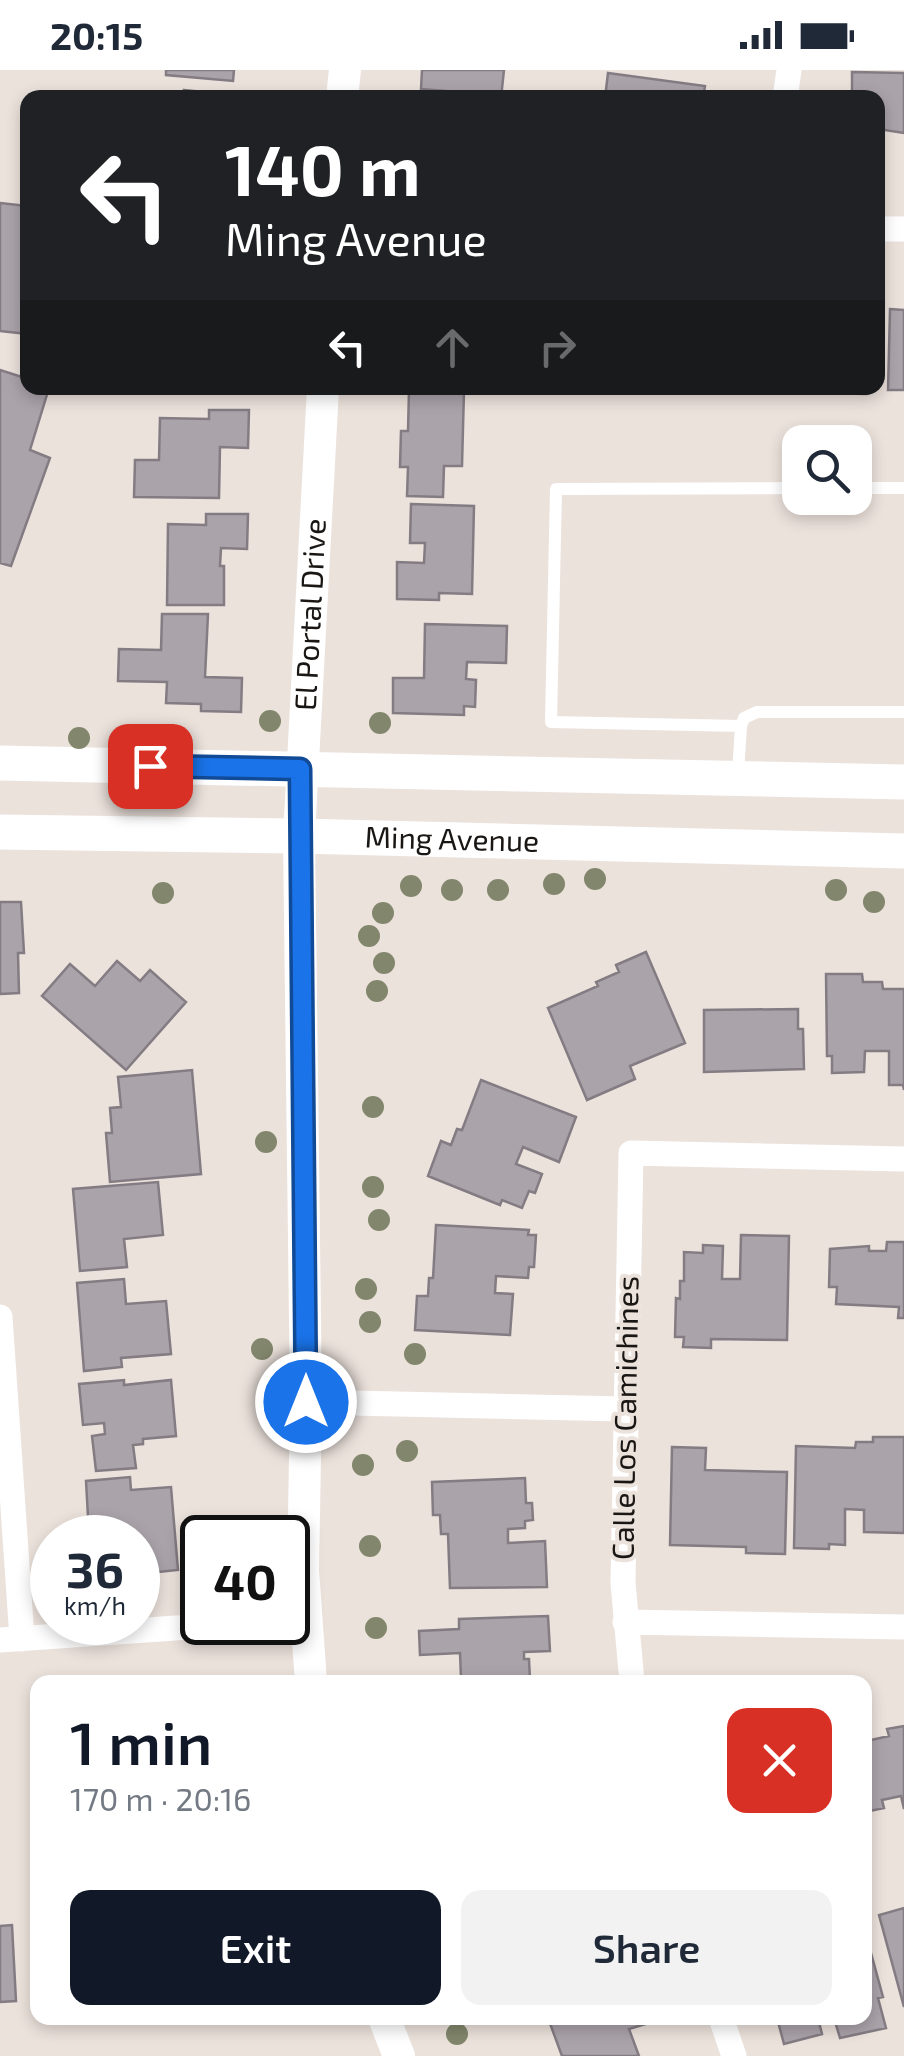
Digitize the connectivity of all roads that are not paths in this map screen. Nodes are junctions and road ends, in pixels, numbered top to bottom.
1 (323, 395) edge
2 (782, 488) edge
3 (872, 488) edge
4 (904, 488) edge
5 (904, 712) edge
6 (740, 726) junction
7 (0, 763) edge
8 (300, 769) junction
9 (738, 778) junction
10 (904, 782) edge
11 (0, 832) edge
12 (299, 836) junction
13 (904, 851) edge
14 (904, 1159) edge
15 (0, 1317) edge
16 (306, 1402) junction
17 (625, 1409) junction
18 (301, 1515) edge
19 (625, 1622) junction
20 (904, 1627) edge
21 (180, 1628) edge
22 (11, 1639) edge
23 (302, 1645) edge
24 (309, 1675) edge
25 (631, 1675) edge
26 (387, 2025) edge
27 (723, 2025) edge
28 (399, 2056) edge
29 (734, 2056) edge

1 - 8 street, El Portal Drive
2 - 6 lane
3 - 4 lane
5 - 6 lane
6 - 9 lane
7 - 8 main road
8 - 9 main road
8 - 12 street, El Portal Drive
9 - 10 main road
11 - 12 main road, Ming Avenue
12 - 13 main road, Ming Avenue
12 - 16 street, El Portal Drive
14 - 17 street, Calle Los Camichines
15 - 22 street
16 - 17 street
16 - 18 street, El Portal Drive
17 - 19 street, Calle Los Camichines
19 - 20 street
19 - 25 street, Calle Los Camichines
21 - 22 street
23 - 24 street, El Portal Drive
26 - 28 street
27 - 29 street

